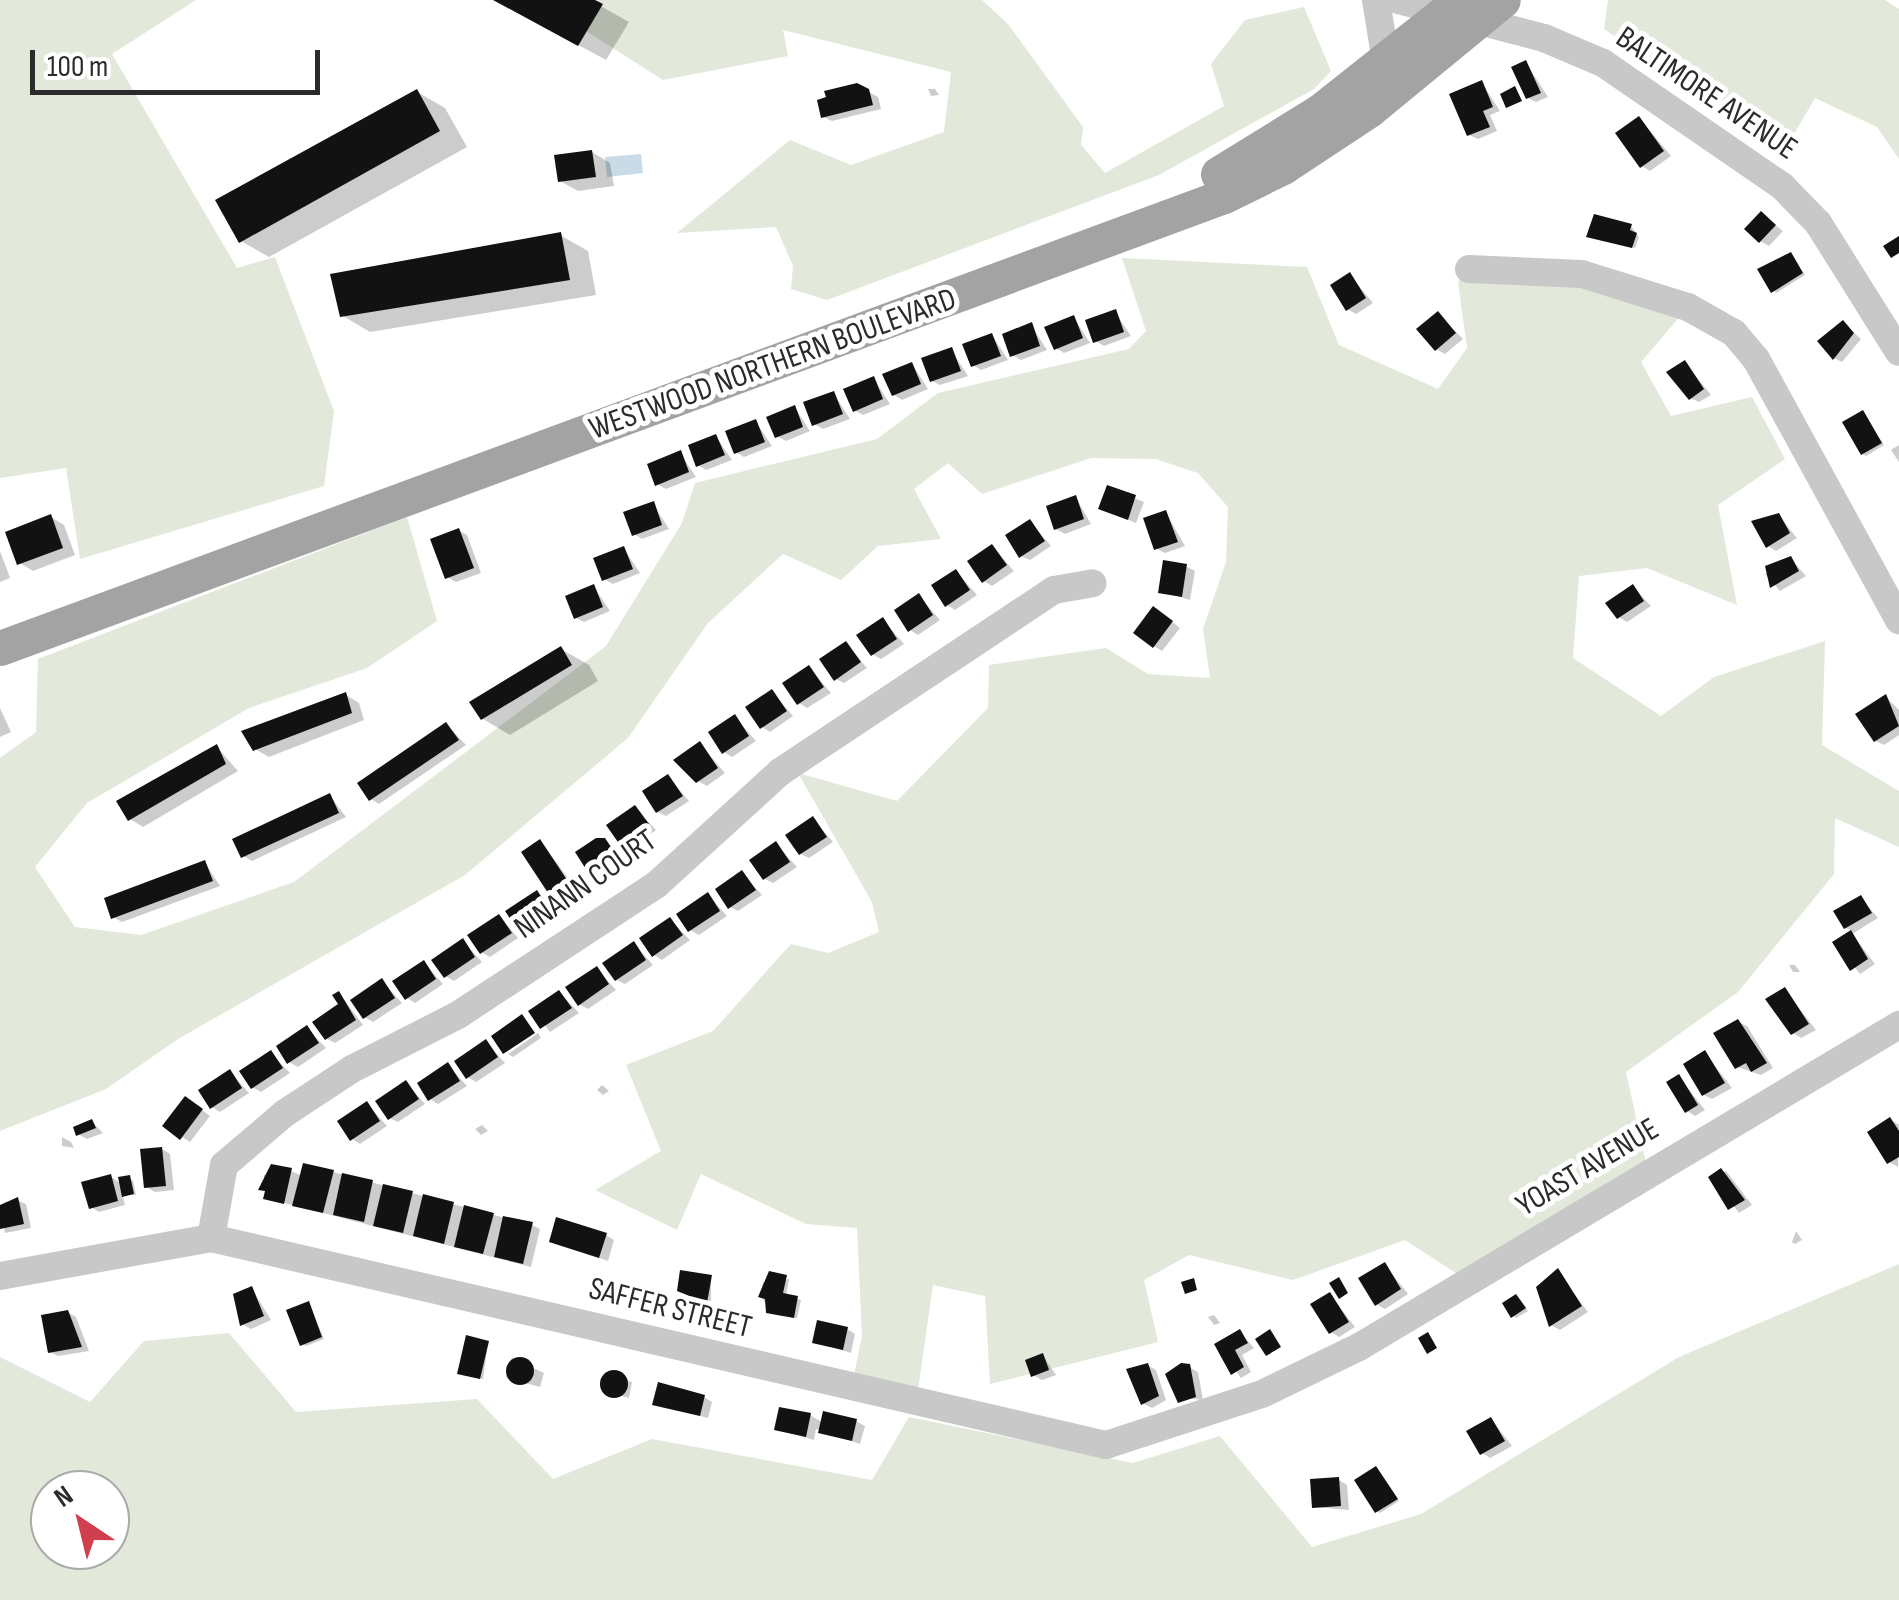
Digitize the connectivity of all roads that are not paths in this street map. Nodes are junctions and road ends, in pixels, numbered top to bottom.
1 (1376, 0) edge
2 (1398, 0) edge
3 (1470, 9) edge
4 (1386, 62) junction
5 (1469, 268) dead end
6 (1899, 352) edge
7 (1092, 582) dead end
8 (1899, 620) edge
9 (0, 624) edge
10 (0, 648) edge
11 (1899, 1025) edge
12 (212, 1238) junction
13 (0, 1276) edge
14 (1314, 1371) joint

1 - 4 street
2 - 3 street, BALTIMORE AVENUE
3 - 4 main road, WESTWOOD NORTHERN BOULEVARD
3 - 6 street, BALTIMORE AVENUE
3 - 10 main road, WESTWOOD NORTHERN BOULEVARD
4 - 9 main road, WESTWOOD NORTHERN BOULEVARD
5 - 8 street
7 - 12 street, NINANN COURT
11 - 14 street, YOAST AVENUE
12 - 13 street, SAFFER STREET
12 - 14 street, SAFFER STREET

